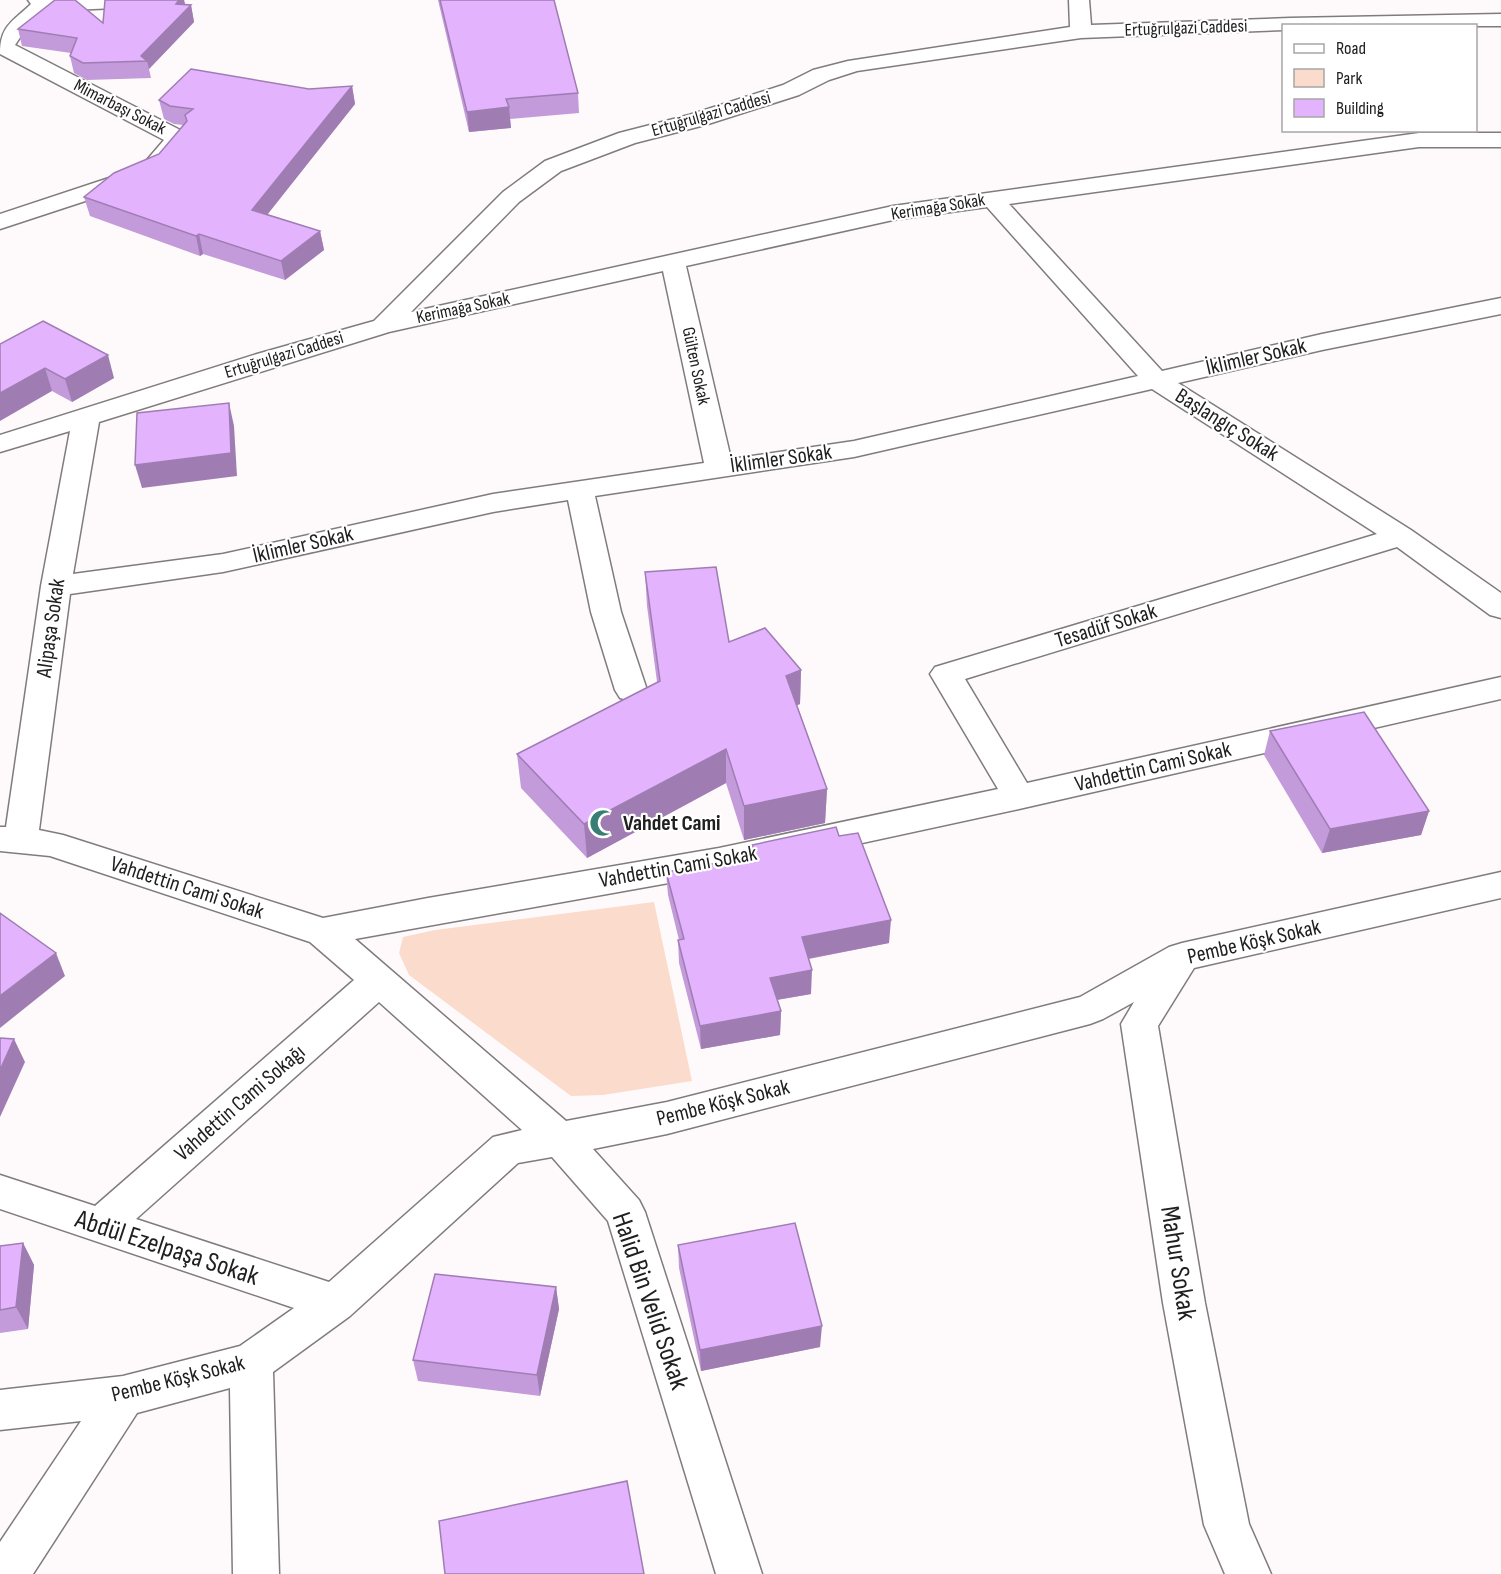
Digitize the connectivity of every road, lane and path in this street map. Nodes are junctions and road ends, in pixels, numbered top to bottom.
1 (163, 0) edge
2 (1079, 0) edge
3 (40, 2) edge
4 (1501, 20) edge
5 (1282, 24) edge
6 (1290, 24) edge
7 (1081, 32) junction
8 (2, 48) edge
9 (1501, 140) edge
10 (992, 199) junction
11 (0, 222) edge
12 (674, 262) junction
13 (1501, 306) edge
14 (383, 326) junction
15 (1156, 380) junction
16 (86, 417) junction
17 (0, 444) edge
18 (719, 469) junction
19 (580, 490) junction
20 (1401, 536) junction
21 (56, 586) junction
22 (1501, 608) edge
23 (1501, 688) edge
24 (631, 690) dead end
25 (1019, 797) junction
26 (10, 840) edge
27 (1501, 885) edge
28 (323, 932) junction
29 (1182, 957) junction
30 (378, 981) junction
31 (560, 1139) junction
32 (0, 1192) edge
33 (101, 1226) junction
34 (335, 1303) junction
35 (251, 1362) junction
36 (123, 1396) junction
37 (0, 1410) edge
38 (6, 1574) edge
39 (256, 1574) edge
40 (739, 1574) edge
41 (1248, 1574) edge

1 - 3 street
2 - 7 street
3 - 8 street, Mimarbaşı Sokak
4 - 6 street, Ertuğrulgazi Caddesi
5 - 7 street, Ertuğrulgazi Caddesi
7 - 14 street, Ertuğrulgazi Caddesi
8 - 11 street, Mimarbaşı Sokak
9 - 10 street, Kerimağa Sokak
10 - 12 street, Kerimağa Sokak
10 - 15 street, Başlangıç Sokak
12 - 14 street, Kerimağa Sokak
12 - 18 street, Gülten Sokak
13 - 15 street, İklimler Sokak
14 - 16 street, Ertuğrulgazi Caddesi
15 - 18 street, İklimler Sokak
15 - 20 street, Başlangıç Sokak
16 - 17 street, Ertuğrulgazi Caddesi
16 - 21 street, Alipaşa Sokak
18 - 19 street, İklimler Sokak
19 - 21 street, İklimler Sokak
19 - 24 street
20 - 22 street, Başlangıç Sokak
20 - 25 street, Tesadüf Sokak
21 - 26 street, Alipaşa Sokak
23 - 25 street, Vahdettin Cami Sokak
25 - 28 street, Vahdettin Cami Sokak
26 - 28 street, Vahdettin Cami Sokak
27 - 29 street, Pembe Köşk Sokak
28 - 30 street, Halid Bin Velid Sokak
29 - 31 street, Pembe Köşk Sokak
29 - 41 street, Mahur Sokak
30 - 31 street, Halid Bin Velid Sokak
30 - 33 street, Vahdettin Cami Sokağı
31 - 34 street, Pembe Köşk Sokak
31 - 40 street, Halid Bin Velid Sokak
32 - 33 street, Abdül Ezelpaşa Sokak
33 - 34 street, Abdül Ezelpaşa Sokak
34 - 35 street, Pembe Köşk Sokak
35 - 36 street, Pembe Köşk Sokak
35 - 39 street
36 - 37 street, Pembe Köşk Sokak
36 - 38 street

